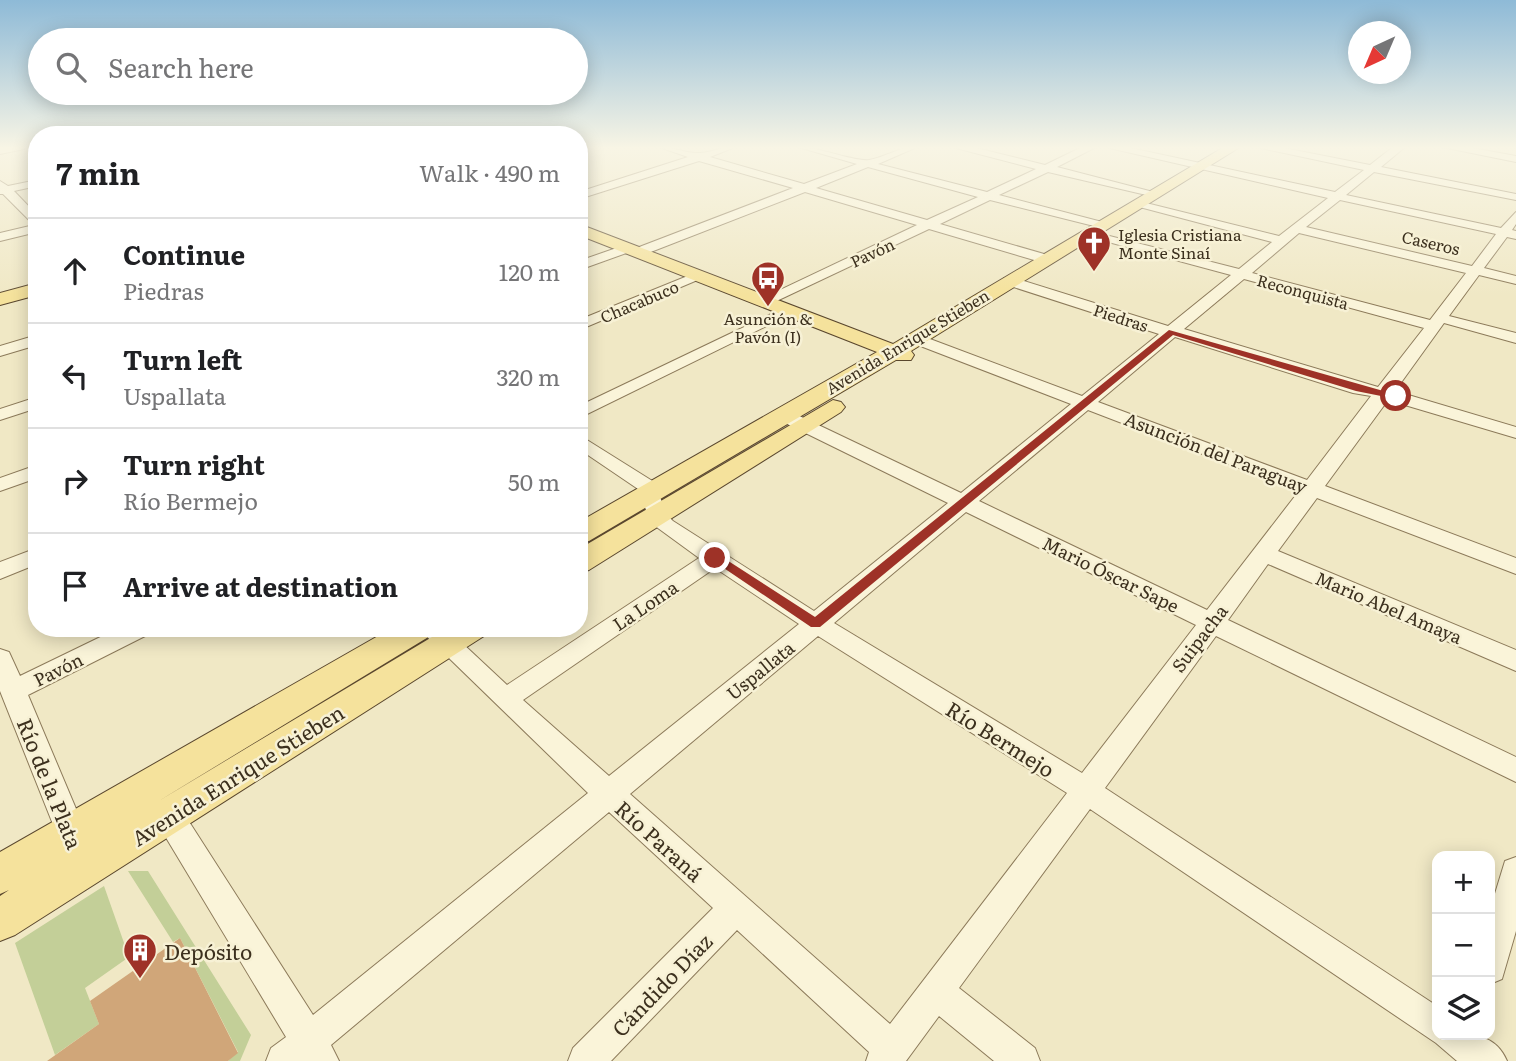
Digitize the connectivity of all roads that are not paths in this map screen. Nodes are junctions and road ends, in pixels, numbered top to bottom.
1 (11, 197) edge
2 (781, 197) edge
3 (833, 197) edge
4 (988, 197) edge
5 (991, 197) edge
6 (1152, 197) edge
7 (1338, 197) joint
8 (1138, 205) junction
9 (28, 213) edge
10 (928, 225) junction
11 (1512, 228) edge
12 (1297, 229) junction
13 (28, 230) edge
14 (1096, 230) junction
15 (588, 232) edge
16 (0, 237) edge
17 (1283, 240) junction
18 (633, 250) junction
19 (1046, 260) junction
20 (588, 263) edge
21 (1476, 271) junction
22 (1242, 274) junction
23 (700, 275) junction
24 (1516, 280) edge
25 (1009, 281) junction
26 (28, 291) edge
27 (0, 299) edge
28 (766, 302) junction
29 (788, 310) junction
30 (588, 322) edge
31 (1438, 322) junction
32 (1172, 331) junction
33 (1516, 338) edge
34 (28, 343) edge
35 (907, 349) junction
36 (0, 351) edge
37 (1384, 394) junction
38 (1085, 403) junction
39 (28, 405) edge
40 (588, 409) edge
41 (0, 415) edge
42 (793, 420) junction
43 (1516, 433) edge
44 (588, 448) edge
45 (28, 474) edge
46 (0, 485) edge
47 (1312, 489) junction
48 (654, 503) junction
49 (964, 503) junction
50 (588, 530) edge
51 (1263, 553) junction
52 (588, 556) edge
53 (715, 558) junction
54 (28, 559) edge
55 (1516, 566) edge
56 (0, 571) edge
57 (1211, 622) junction
58 (816, 624) junction
59 (123, 637) edge
60 (433, 637) edge
61 (435, 637) edge
62 (447, 637) edge
63 (0, 659) edge
64 (1516, 661) edge
65 (13, 691) junction
66 (505, 699) junction
67 (1516, 770) edge
68 (1086, 791) junction
69 (609, 794) junction
70 (169, 816) junction
71 (71, 832) junction
72 (85, 867) junction
73 (1516, 872) edge
74 (0, 874) edge
75 (736, 908) junction
76 (0, 920) edge
77 (1495, 949) edge
78 (936, 990) junction
79 (1432, 1023) edge
80 (305, 1054) edge
81 (888, 1055) edge
82 (586, 1061) edge
83 (1021, 1061) edge

1 - 9 street
2 - 18 street
3 - 10 street
4 - 10 street, Pavón
5 - 14 street, Reconquista
6 - 8 main road, Avenida Enrique Stieben
7 - 11 street
7 - 12 street, Uspallata
8 - 14 main road, Avenida Enrique Stieben
8 - 17 street
10 - 19 street
10 - 28 street, Pavón
11 - 21 street, Suipacha
12 - 17 street, Uspallata
12 - 21 street, Caseros
13 - 16 street
14 - 19 main road, Avenida Enrique Stieben
14 - 22 street, Reconquista
15 - 18 main road, Asunción del Paraguay
17 - 22 street, Uspallata
18 - 20 street
18 - 23 main road, Asunción del Paraguay
19 - 25 main road, Avenida Enrique Stieben
21 - 24 street, Caseros
21 - 31 street, Suipacha
22 - 31 street, Reconquista
22 - 32 street, Uspallata
23 - 28 main road, Asunción del Paraguay
23 - 30 street, Chacabuco
25 - 32 street, Piedras
25 - 35 main road, Avenida Enrique Stieben
26 - 27 main road
28 - 29 main road, Asunción del Paraguay
29 - 35 main road, Asunción del Paraguay
29 - 40 street
31 - 33 street, Reconquista
31 - 37 street, Suipacha
32 - 37 street, Piedras
32 - 38 street, Uspallata
34 - 36 street
35 - 38 street, Asunción del Paraguay
35 - 42 main road, Avenida Enrique Stieben
37 - 43 street, Piedras
37 - 47 street, Suipacha
38 - 47 street, Asunción del Paraguay
38 - 49 street, Uspallata
39 - 41 street
42 - 48 main road, Avenida Enrique Stieben
42 - 49 street, Mario Óscar Sape
44 - 48 street, Río Bermejo
45 - 46 street
47 - 51 street, Suipacha
47 - 55 street, Asunción del Paraguay
48 - 50 main road, Avenida Enrique Stieben
48 - 52 main road, Avenida Enrique Stieben
48 - 53 street, Río Bermejo
49 - 57 street, Mario Óscar Sape
49 - 58 street, Uspallata
51 - 57 street, Suipacha
51 - 64 street, Mario Abel Amaya
53 - 58 street, Río Bermejo
53 - 66 street, La Loma
54 - 56 street
57 - 67 street, Mario Óscar Sape
57 - 68 street, Suipacha
58 - 68 street, Río Bermejo
58 - 69 street, Uspallata
59 - 65 street, Pavón
60 - 71 main road, Avenida Enrique Stieben
61 - 70 main road, Avenida Enrique Stieben
62 - 66 street, Río Paraná
63 - 65 street, Río de la Plata
65 - 71 street, Río de la Plata
66 - 69 street, Río Paraná
68 - 78 street, Suipacha
68 - 79 street, Río Bermejo
69 - 75 street, Río Paraná
69 - 80 street, Uspallata
70 - 72 main road, Avenida Enrique Stieben
70 - 80 street
71 - 72 street, Río de la Plata
71 - 74 main road, Avenida Enrique Stieben
72 - 76 main road, Avenida Enrique Stieben
73 - 77 street
75 - 81 street, Río Paraná
75 - 82 street, Cándido Díaz
78 - 81 street, Suipacha
78 - 83 street

